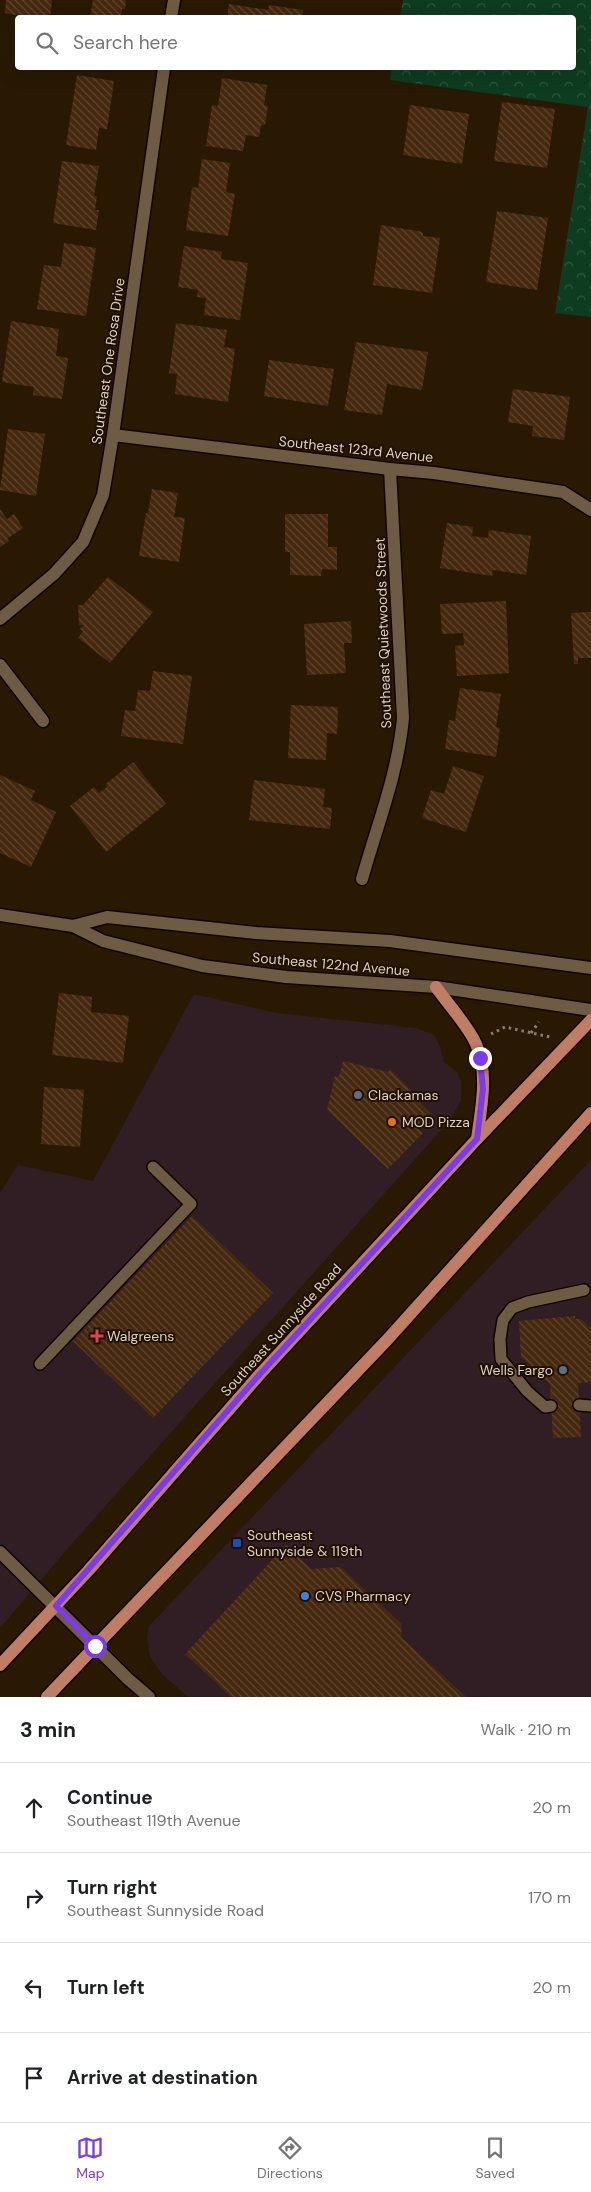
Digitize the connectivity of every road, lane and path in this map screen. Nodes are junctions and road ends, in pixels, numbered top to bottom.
1 (174, 0) edge
2 (172, 15) edge
3 (164, 70) edge
4 (113, 435) junction
5 (390, 469) junction
6 (591, 510) edge
7 (0, 619) edge
8 (0, 665) edge
9 (43, 721) dead end
10 (362, 879) dead end
11 (0, 915) edge
12 (73, 926) junction
13 (591, 968) edge
14 (436, 988) junction
15 (591, 1010) edge
16 (591, 1020) edge
17 (539, 1022) dead end
18 (530, 1033) junction
19 (486, 1037) dead end
20 (551, 1038) dead end
21 (591, 1113) edge
22 (477, 1139) junction
23 (153, 1167) dead end
24 (584, 1290) dead end
25 (40, 1364) dead end
26 (551, 1406) dead end
27 (0, 1552) edge
28 (56, 1606) junction
29 (95, 1646) junction
30 (0, 1665) edge
31 (47, 1697) edge
32 (150, 1697) edge

1 - 2 street
3 - 4 street, Southeast One Rosa Drive
4 - 5 street, Southeast 123rd Avenue
4 - 7 street, Southeast One Rosa Drive
5 - 6 street, Southeast 123rd Avenue
5 - 10 street, Southeast Quietwoods Street
8 - 9 street
11 - 12 street, Southeast 122nd Avenue
12 - 13 street, Southeast 122nd Avenue
12 - 14 street, Southeast 122nd Avenue
14 - 15 street, Southeast 122nd Avenue
14 - 22 main road
16 - 22 main road, Southeast Sunnyside Road
17 - 18 path
18 - 19 path
18 - 20 path
21 - 29 main road
22 - 28 main road, Southeast Sunnyside Road
23 - 25 lane
24 - 26 lane
27 - 28 street
28 - 29 street
28 - 30 main road, Southeast Sunnyside Road
29 - 31 main road
29 - 32 street

